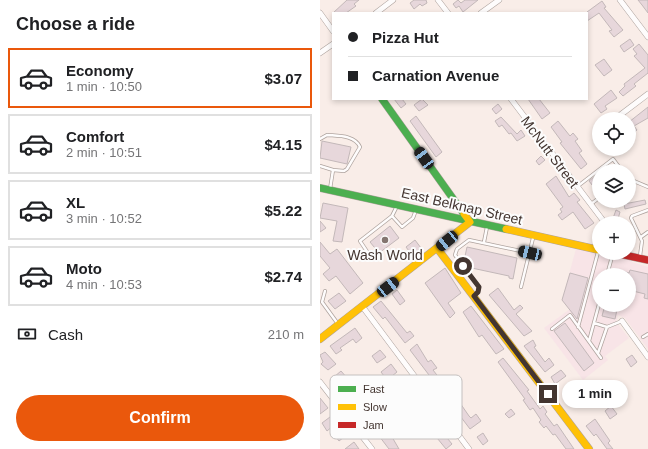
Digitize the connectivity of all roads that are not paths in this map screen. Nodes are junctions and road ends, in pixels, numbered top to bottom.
1 (393, 0) edge
2 (438, 0) edge
3 (499, 0) edge
4 (620, 0) edge
5 (377, 12) edge
6 (447, 12) edge
7 (482, 12) edge
8 (320, 13) edge
9 (332, 30) edge
10 (648, 37) edge
11 (332, 45) edge
12 (320, 53) edge
13 (648, 94) edge
14 (383, 100) edge
15 (512, 100) edge
16 (624, 112) edge
17 (320, 139) edge
18 (606, 164) edge
19 (617, 164) edge
20 (320, 166) edge
21 (333, 170) junction
22 (592, 175) edge
23 (636, 181) edge
24 (576, 187) junction
25 (648, 187) edge
26 (323, 190) edge
27 (398, 205) junction
28 (590, 205) joint
29 (416, 210) junction
30 (648, 210) edge
31 (392, 216) junction
32 (599, 216) edge
33 (470, 222) junction
34 (487, 225) junction
35 (648, 232) edge
36 (534, 236) junction
37 (641, 237) junction
38 (484, 242) junction
39 (437, 248) junction
40 (592, 248) edge
41 (368, 252) dead end
42 (530, 253) junction
43 (636, 257) edge
44 (640, 258) junction
45 (596, 260) edge
46 (648, 260) edge
47 (521, 287) dead end
48 (325, 291) dead end
49 (474, 296) junction
50 (362, 306) junction
51 (597, 312) edge
52 (622, 321) joint
53 (594, 323) junction
54 (338, 325) junction
55 (578, 327) junction
56 (607, 327) junction
57 (552, 329) dead end
58 (648, 334) edge
59 (643, 337) dead end
60 (320, 339) edge
61 (589, 341) junction
62 (598, 353) junction
63 (648, 357) edge
64 (601, 358) dead end
65 (414, 375) edge
66 (320, 382) edge
67 (330, 395) edge
68 (364, 439) edge
69 (462, 439) edge
70 (372, 449) edge
71 (469, 449) edge
72 (589, 449) edge

1 - 5 street
2 - 6 street
3 - 7 street
4 - 10 street
8 - 9 street
11 - 12 street
13 - 16 street
14 - 33 street
15 - 24 street, McNutt Street
17 - 21 lane
18 - 19 lane
20 - 21 lane
21 - 26 lane
22 - 24 lane
23 - 25 lane
24 - 28 street, McNutt Street
26 - 27 street, East Belknap Street
27 - 29 street, East Belknap Street
27 - 31 lane
28 - 32 street, McNutt Street
29 - 31 lane
29 - 33 street, East Belknap Street
30 - 37 lane
31 - 41 lane
33 - 34 street, East Belknap Street
33 - 39 street
34 - 36 street, East Belknap Street
34 - 38 lane
35 - 37 lane
36 - 40 street, East Belknap Street
36 - 42 lane
37 - 44 lane
38 - 42 lane
38 - 49 lane
39 - 49 street
39 - 50 street
42 - 47 lane
43 - 44 street
44 - 46 street
45 - 55 lane
48 - 54 lane
49 - 72 street
50 - 54 street
50 - 65 street
51 - 53 lane
52 - 56 lane
52 - 63 street
53 - 56 lane
53 - 61 lane
54 - 60 street
55 - 57 lane
55 - 61 lane
56 - 62 lane
58 - 59 lane
61 - 62 lane
62 - 64 lane
66 - 67 street
68 - 70 street
69 - 71 street

